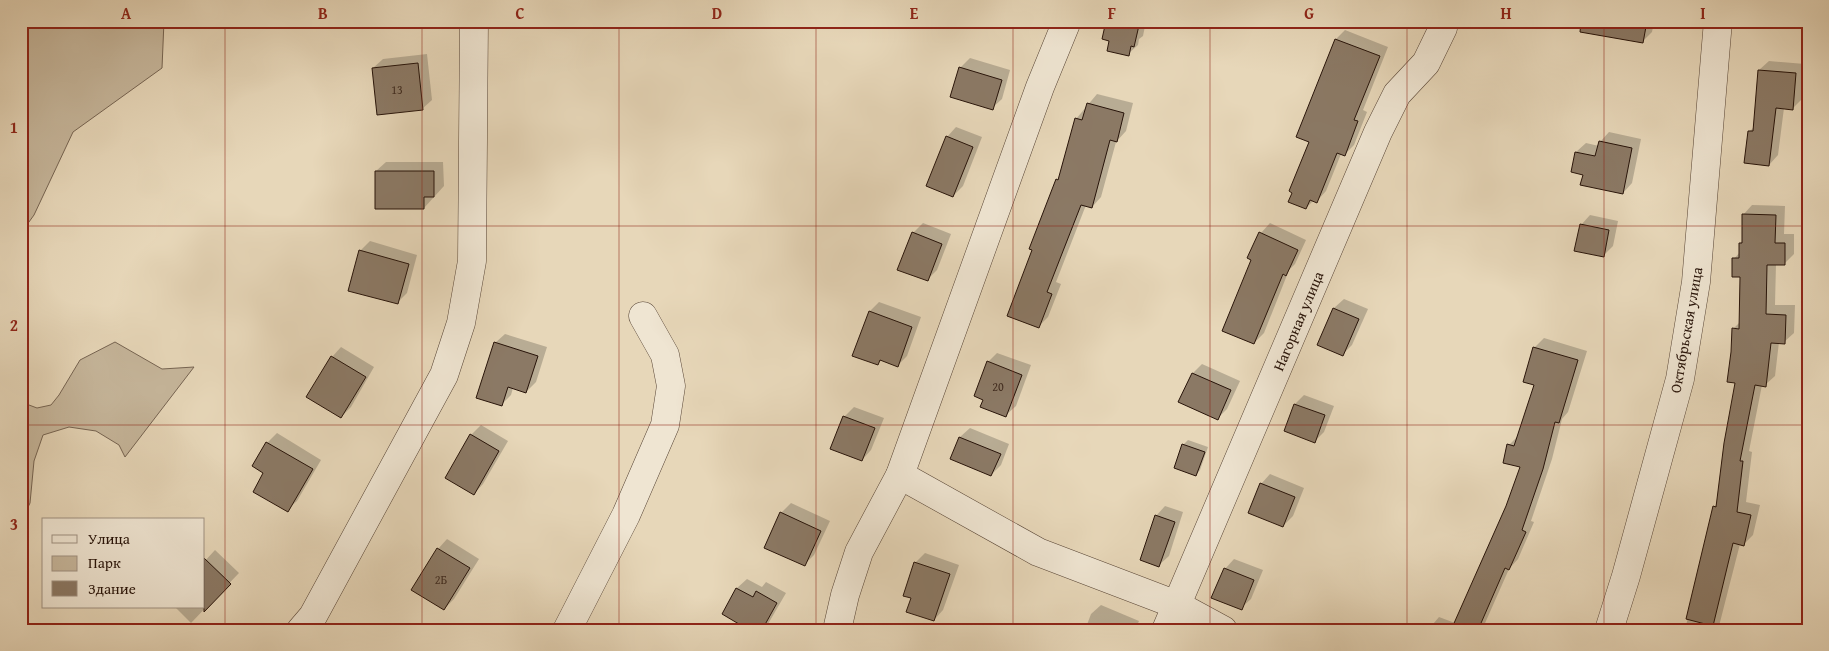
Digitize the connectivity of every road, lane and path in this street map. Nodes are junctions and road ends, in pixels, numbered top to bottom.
1 (474, 21) edge
2 (1067, 21) edge
3 (1444, 21) edge
4 (1718, 21) edge
5 (643, 316) dead end
6 (900, 475) junction
7 (1177, 605) junction
8 (301, 630) edge
9 (567, 630) edge
10 (837, 630) edge
11 (1166, 630) edge
12 (1223, 630) edge
13 (1609, 630) edge

1 - 8 street
2 - 6 street
3 - 7 street, Нагорная улица
4 - 13 street, Октябрьская улица
5 - 9 street
6 - 7 street
6 - 10 street
7 - 11 street, Нагорная улица
7 - 12 street

